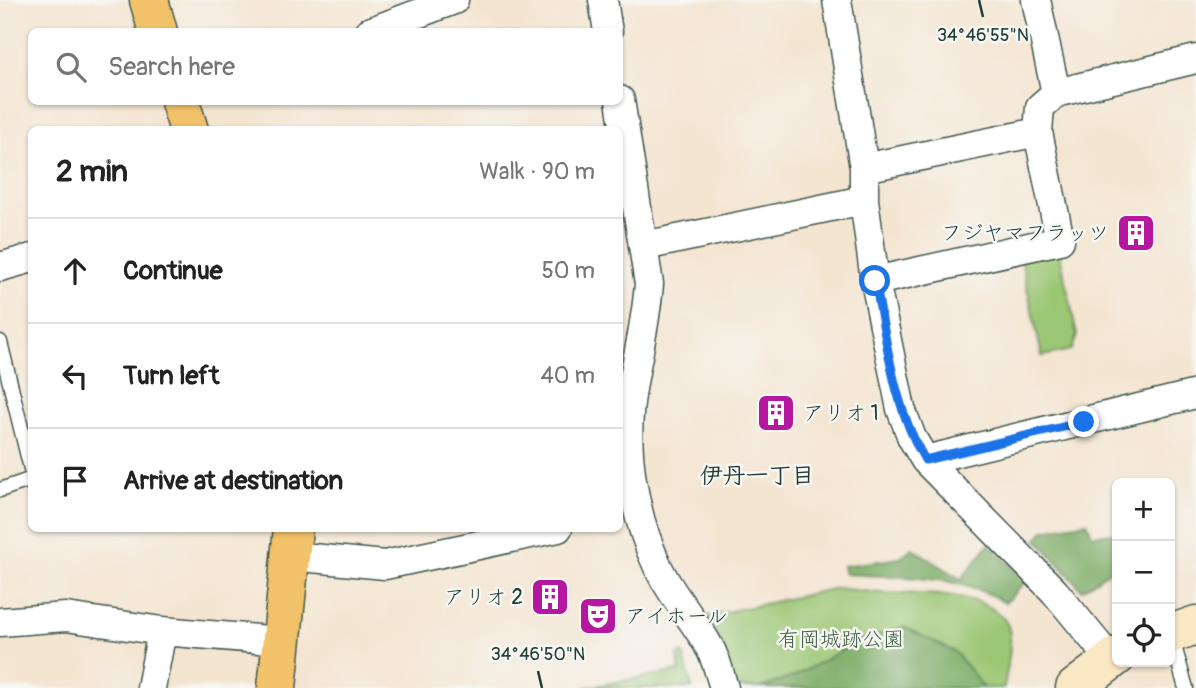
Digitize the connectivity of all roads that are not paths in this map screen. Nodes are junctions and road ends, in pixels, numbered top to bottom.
1 (149, 0) edge
2 (454, 0) edge
3 (603, 0) edge
4 (1036, 0) edge
5 (840, 1) edge
6 (158, 28) edge
7 (380, 28) edge
8 (607, 28) edge
9 (1196, 59) edge
10 (1056, 93) junction
11 (181, 105) edge
12 (621, 105) edge
13 (187, 126) edge
14 (623, 126) edge
15 (623, 127) edge
16 (1038, 132) junction
17 (864, 168) junction
18 (864, 200) junction
19 (635, 234) edge
20 (28, 259) edge
21 (0, 267) edge
22 (875, 281) junction
23 (0, 342) edge
24 (1196, 394) edge
25 (28, 457) edge
26 (925, 460) junction
27 (28, 480) edge
28 (0, 490) edge
29 (629, 514) edge
30 (539, 532) edge
31 (292, 542) edge
32 (0, 622) edge
33 (162, 631) junction
34 (1179, 631) edge
35 (281, 641) junction
36 (691, 650) dead end
37 (1101, 670) edge
38 (151, 688) edge
39 (277, 688) edge
40 (706, 688) edge
41 (724, 688) edge
42 (1186, 688) edge

1 - 6 main road
2 - 7 street
3 - 8 street
4 - 10 street
5 - 17 street
9 - 10 street
10 - 16 street
11 - 13 main road
12 - 14 street
15 - 19 street
16 - 17 street
16 - 22 street
17 - 18 street
18 - 19 street
18 - 22 street
19 - 29 street
20 - 21 street
22 - 26 street
23 - 25 lane
24 - 26 street
26 - 37 street
27 - 28 lane
29 - 41 street
30 - 31 street
31 - 35 main road
32 - 33 street
33 - 35 street
33 - 38 street
34 - 42 lane
35 - 39 main road
36 - 40 street

